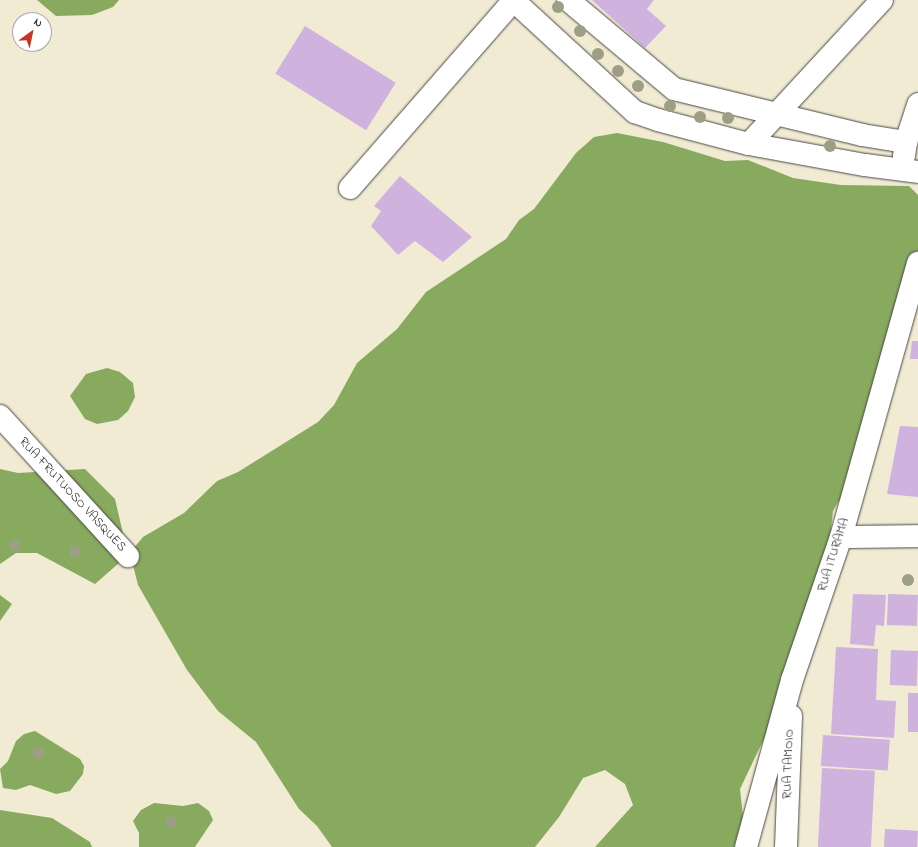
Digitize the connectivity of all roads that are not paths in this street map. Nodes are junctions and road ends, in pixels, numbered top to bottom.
1 (513, 0) edge
2 (568, 0) edge
3 (882, 0) edge
4 (918, 104) edge
5 (778, 114) junction
6 (906, 142) junction
7 (750, 144) junction
8 (910, 170) edge
9 (350, 188) dead end
10 (918, 262) edge
11 (0, 416) edge
12 (918, 536) edge
13 (841, 537) junction
14 (128, 556) dead end
15 (792, 680) junction
16 (746, 847) edge
17 (786, 847) edge

1 - 7 street
1 - 9 street
2 - 5 street
3 - 5 street
4 - 6 street
5 - 6 street
5 - 7 street
6 - 8 street
7 - 8 street
10 - 13 street, RUA ITURAMA
11 - 14 street, RUA FRUTUOSO VASQUES
12 - 13 street
13 - 15 street, RUA ITURAMA
15 - 16 street, RUA ITURAMA
15 - 17 street, RUA TAMOIO

